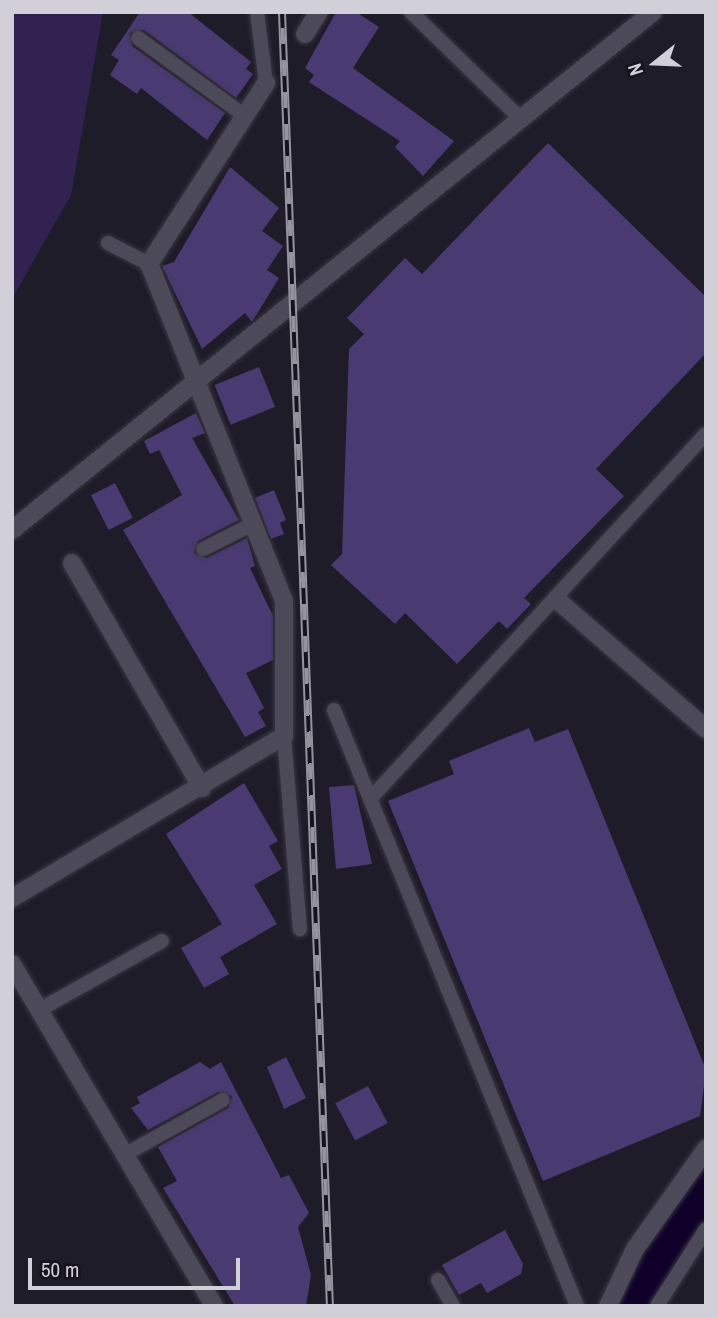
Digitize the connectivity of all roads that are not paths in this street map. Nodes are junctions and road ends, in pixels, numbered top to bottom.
1 (257, 12) edge
2 (319, 12) edge
3 (411, 12) edge
4 (653, 12) edge
5 (305, 34) dead end
6 (138, 38) dead end
7 (266, 83) joint
8 (245, 116) junction
9 (519, 117) junction
10 (108, 243) dead end
11 (149, 264) junction
12 (195, 385) junction
13 (706, 434) edge
14 (253, 524) junction
15 (12, 530) edge
16 (203, 549) dead end
17 (72, 563) dead end
18 (556, 599) junction
19 (334, 710) dead end
20 (706, 729) edge
21 (284, 736) junction
22 (202, 789) junction
23 (370, 799) junction
24 (12, 898) edge
25 (300, 929) dead end
26 (162, 941) dead end
27 (13, 968) edge
28 (39, 1010) junction
29 (223, 1100) dead end
30 (706, 1149) edge
31 (124, 1155) junction
32 (706, 1229) edge
33 (438, 1280) dead end
34 (214, 1306) edge
35 (453, 1306) edge
36 (577, 1306) edge
37 (608, 1306) edge
38 (657, 1306) edge

1 - 7 lane
2 - 5 street
3 - 9 lane
4 - 9 street
6 - 8 lane
7 - 8 street
8 - 11 street
9 - 12 street
10 - 11 lane
11 - 12 street
12 - 14 street
12 - 15 street
13 - 18 lane
14 - 16 lane
14 - 21 street
17 - 22 street
18 - 20 street
18 - 23 lane
19 - 23 lane
21 - 22 street
21 - 25 lane
22 - 24 street
23 - 36 lane
26 - 28 lane
27 - 28 street
28 - 31 street
29 - 31 lane
30 - 37 street
31 - 34 street
32 - 38 lane
33 - 35 lane

